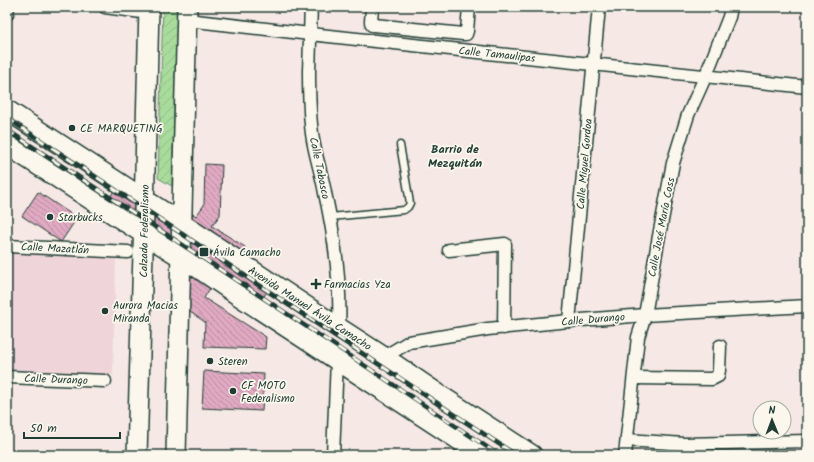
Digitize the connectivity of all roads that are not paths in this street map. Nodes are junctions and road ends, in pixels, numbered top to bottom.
1 (8, 7) edge
2 (105, 7) edge
3 (311, 7) edge
4 (372, 7) edge
5 (469, 7) edge
6 (599, 7) edge
7 (731, 7) edge
8 (149, 10) edge
9 (7, 14) edge
10 (187, 14) edge
11 (310, 34) junction
12 (593, 64) junction
13 (706, 76) junction
14 (807, 87) edge
15 (7, 110) edge
16 (7, 145) edge
17 (400, 145) dead end
18 (144, 200) junction
19 (330, 217) junction
20 (182, 224) junction
21 (144, 234) junction
22 (7, 246) edge
23 (450, 250) dead end
24 (128, 252) dead end
25 (181, 257) junction
26 (807, 306) edge
27 (645, 315) junction
28 (569, 321) junction
29 (339, 328) junction
30 (504, 328) junction
31 (720, 346) dead end
32 (384, 357) junction
33 (337, 360) junction
34 (406, 372) junction
35 (7, 377) edge
36 (634, 378) junction
37 (105, 381) dead end
38 (388, 394) junction
39 (443, 397) junction
40 (426, 418) junction
41 (627, 440) junction
42 (807, 441) edge
43 (137, 455) edge
44 (176, 455) edge
45 (333, 455) edge
46 (482, 455) edge
47 (532, 455) edge
48 (625, 455) edge

1 - 9 street
2 - 8 street
3 - 11 street, Calle Tabasco
4 - 5 street
6 - 12 street, Calle Miguel Gordoa
7 - 13 street, Calle José María Coss
8 - 18 main road, Calzada Federalismo
10 - 11 street, Calle Tamaulipas
10 - 20 main road
11 - 12 street, Calle Tamaulipas
11 - 19 street, Calle Tabasco
12 - 13 street, Calle Tamaulipas
12 - 28 street, Calle Miguel Gordoa
13 - 14 street, Calle Tamaulipas
13 - 27 street, Calle José María Coss
15 - 18 main road, Avenida Manuel Ávila Camacho
16 - 21 main road
17 - 19 lane
18 - 20 main road, Avenida Manuel Ávila Camacho
18 - 21 main road, Calzada Federalismo
19 - 29 street, Calle Tabasco
20 - 25 main road
20 - 29 main road, Avenida Manuel Ávila Camacho
21 - 25 main road
21 - 43 main road, Calzada Federalismo
22 - 24 street, Calle Mazatlán
23 - 30 street
25 - 33 main road
25 - 44 main road
26 - 27 street, Calle Durango
27 - 28 street, Calle Durango
27 - 36 street, Calle José María Coss
28 - 30 street, Calle Durango
29 - 32 main road, Avenida Manuel Ávila Camacho
30 - 32 street, Calle Durango
31 - 36 street
32 - 34 main road, Avenida Manuel Ávila Camacho
33 - 38 main road
33 - 45 street
34 - 38 main road
34 - 39 main road, Avenida Manuel Ávila Camacho
35 - 37 street, Calle Durango
36 - 41 street, Calle José María Coss
38 - 40 main road
39 - 40 main road
39 - 47 main road, Avenida Manuel Ávila Camacho
40 - 46 main road
41 - 42 street
41 - 48 street, Calle José María Coss

